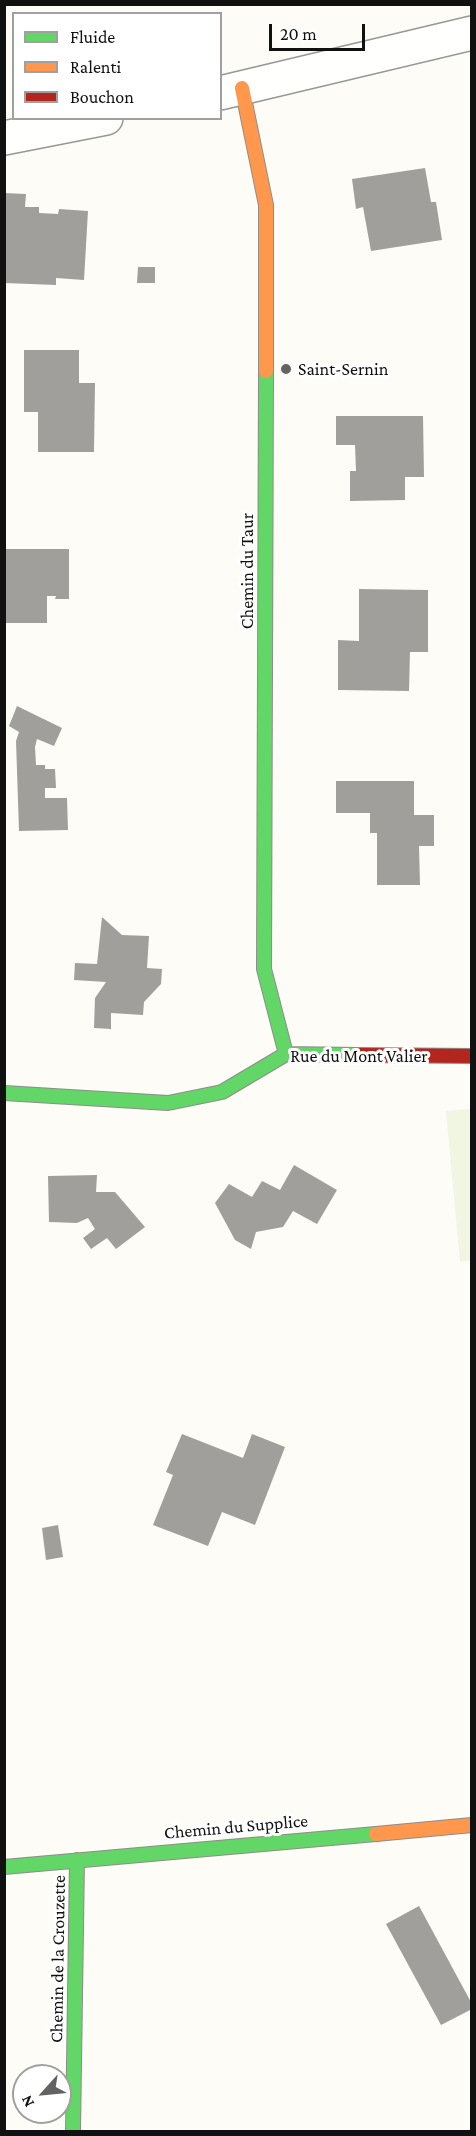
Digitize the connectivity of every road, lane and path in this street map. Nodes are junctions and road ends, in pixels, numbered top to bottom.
1 (471, 33) edge
2 (231, 91) edge
3 (96, 120) edge
4 (4, 138) edge
5 (286, 1054) junction
6 (471, 1056) edge
7 (4, 1093) edge
8 (471, 1826) edge
9 (77, 1860) junction
10 (4, 1867) edge
11 (73, 2132) edge

1 - 2 street
2 - 5 street, Chemin du Taur
3 - 4 street
5 - 6 street, Rue du Mont Valier
5 - 7 street, Rue du Mont Valier
8 - 9 street, Chemin du Supplice
9 - 10 street, Chemin du Supplice
9 - 11 street, Chemin de la Crouzette

